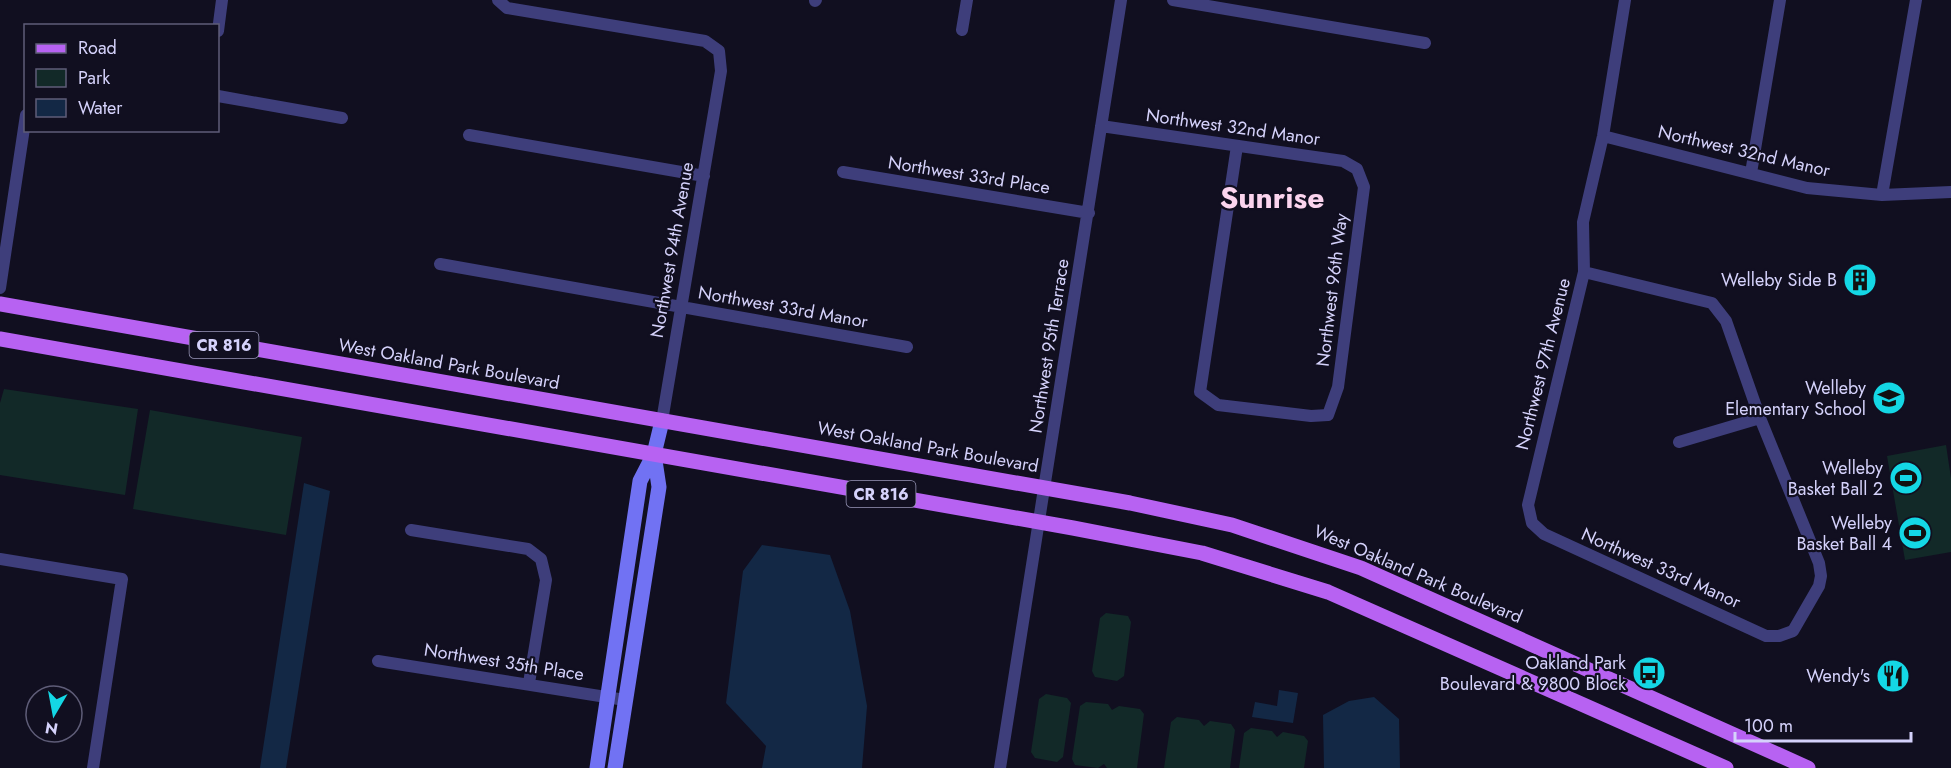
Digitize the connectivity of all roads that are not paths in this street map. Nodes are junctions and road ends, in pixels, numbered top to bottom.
1 (222, 0) edge
2 (498, 0) edge
3 (967, 0) edge
4 (1121, 0) edge
5 (1173, 0) edge
6 (1625, 0) edge
7 (1780, 0) edge
8 (1916, 0) edge
9 (219, 24) edge
10 (962, 30) dead end
11 (1425, 43) dead end
12 (219, 96) edge
13 (342, 118) dead end
14 (1101, 126) junction
15 (24, 128) edge
16 (469, 135) dead end
17 (1603, 136) junction
18 (1238, 146) junction
19 (1358, 169) joint
20 (843, 172) dead end
21 (1751, 173) junction
22 (704, 176) junction
23 (1951, 192) edge
24 (1882, 195) junction
25 (1089, 213) junction
26 (440, 264) dead end
27 (1584, 272) junction
28 (0, 288) edge
29 (0, 304) edge
30 (682, 307) junction
31 (0, 339) edge
32 (907, 347) dead end
33 (1760, 418) junction
34 (662, 421) junction
35 (1679, 442) dead end
36 (654, 454) junction
37 (1045, 488) junction
38 (1037, 521) junction
39 (1532, 523) joint
40 (411, 530) dead end
41 (0, 559) edge
42 (378, 661) dead end
43 (529, 683) junction
44 (608, 697) junction
45 (625, 700) junction
46 (93, 768) edge
47 (597, 768) edge
48 (615, 768) edge
49 (1000, 768) edge
50 (1726, 768) edge
51 (1808, 768) edge

1 - 9 street
2 - 22 street, Northwest 94th Avenue
3 - 10 street
4 - 14 street, Northwest 95th Terrace
5 - 11 street
6 - 17 street, Northwest 97th Avenue
7 - 21 street
8 - 24 street
12 - 13 street
14 - 18 street, Northwest 32nd Manor
14 - 25 street, Northwest 95th Terrace
15 - 28 street
16 - 22 street
17 - 21 street, Northwest 32nd Manor
17 - 27 street, Northwest 97th Avenue
18 - 19 street, Northwest 32nd Manor
18 - 19 street, Northwest 96th Way
20 - 25 street, Northwest 33rd Place
21 - 24 street, Northwest 32nd Manor
22 - 30 street, Northwest 94th Avenue
23 - 24 street, Northwest 32nd Manor
25 - 37 street, Northwest 95th Terrace
26 - 30 street, Northwest 33rd Manor
27 - 33 street
27 - 39 street, Northwest 97th Avenue
29 - 34 main road, West Oakland Park Boulevard / CR 816
30 - 32 street, Northwest 33rd Manor
30 - 34 street, Northwest 94th Avenue
31 - 36 main road, CR 816
33 - 35 street
33 - 39 street, Northwest 33rd Manor
34 - 36 street, Northwest 94th Avenue
34 - 37 main road, West Oakland Park Boulevard / CR 816
36 - 38 main road, CR 816
36 - 44 street, Northwest 94th Avenue
36 - 45 street, Northwest 94th Avenue
37 - 38 street, Northwest 95th Terrace
37 - 51 main road, West Oakland Park Boulevard / CR 816
38 - 49 street, Northwest 95th Terrace
38 - 50 main road, CR 816
40 - 43 street
41 - 46 street
42 - 43 street, Northwest 35th Place
43 - 44 street, Northwest 35th Place
44 - 45 street, Northwest 35th Place
44 - 47 street, Northwest 94th Avenue
45 - 48 street, Northwest 94th Avenue

